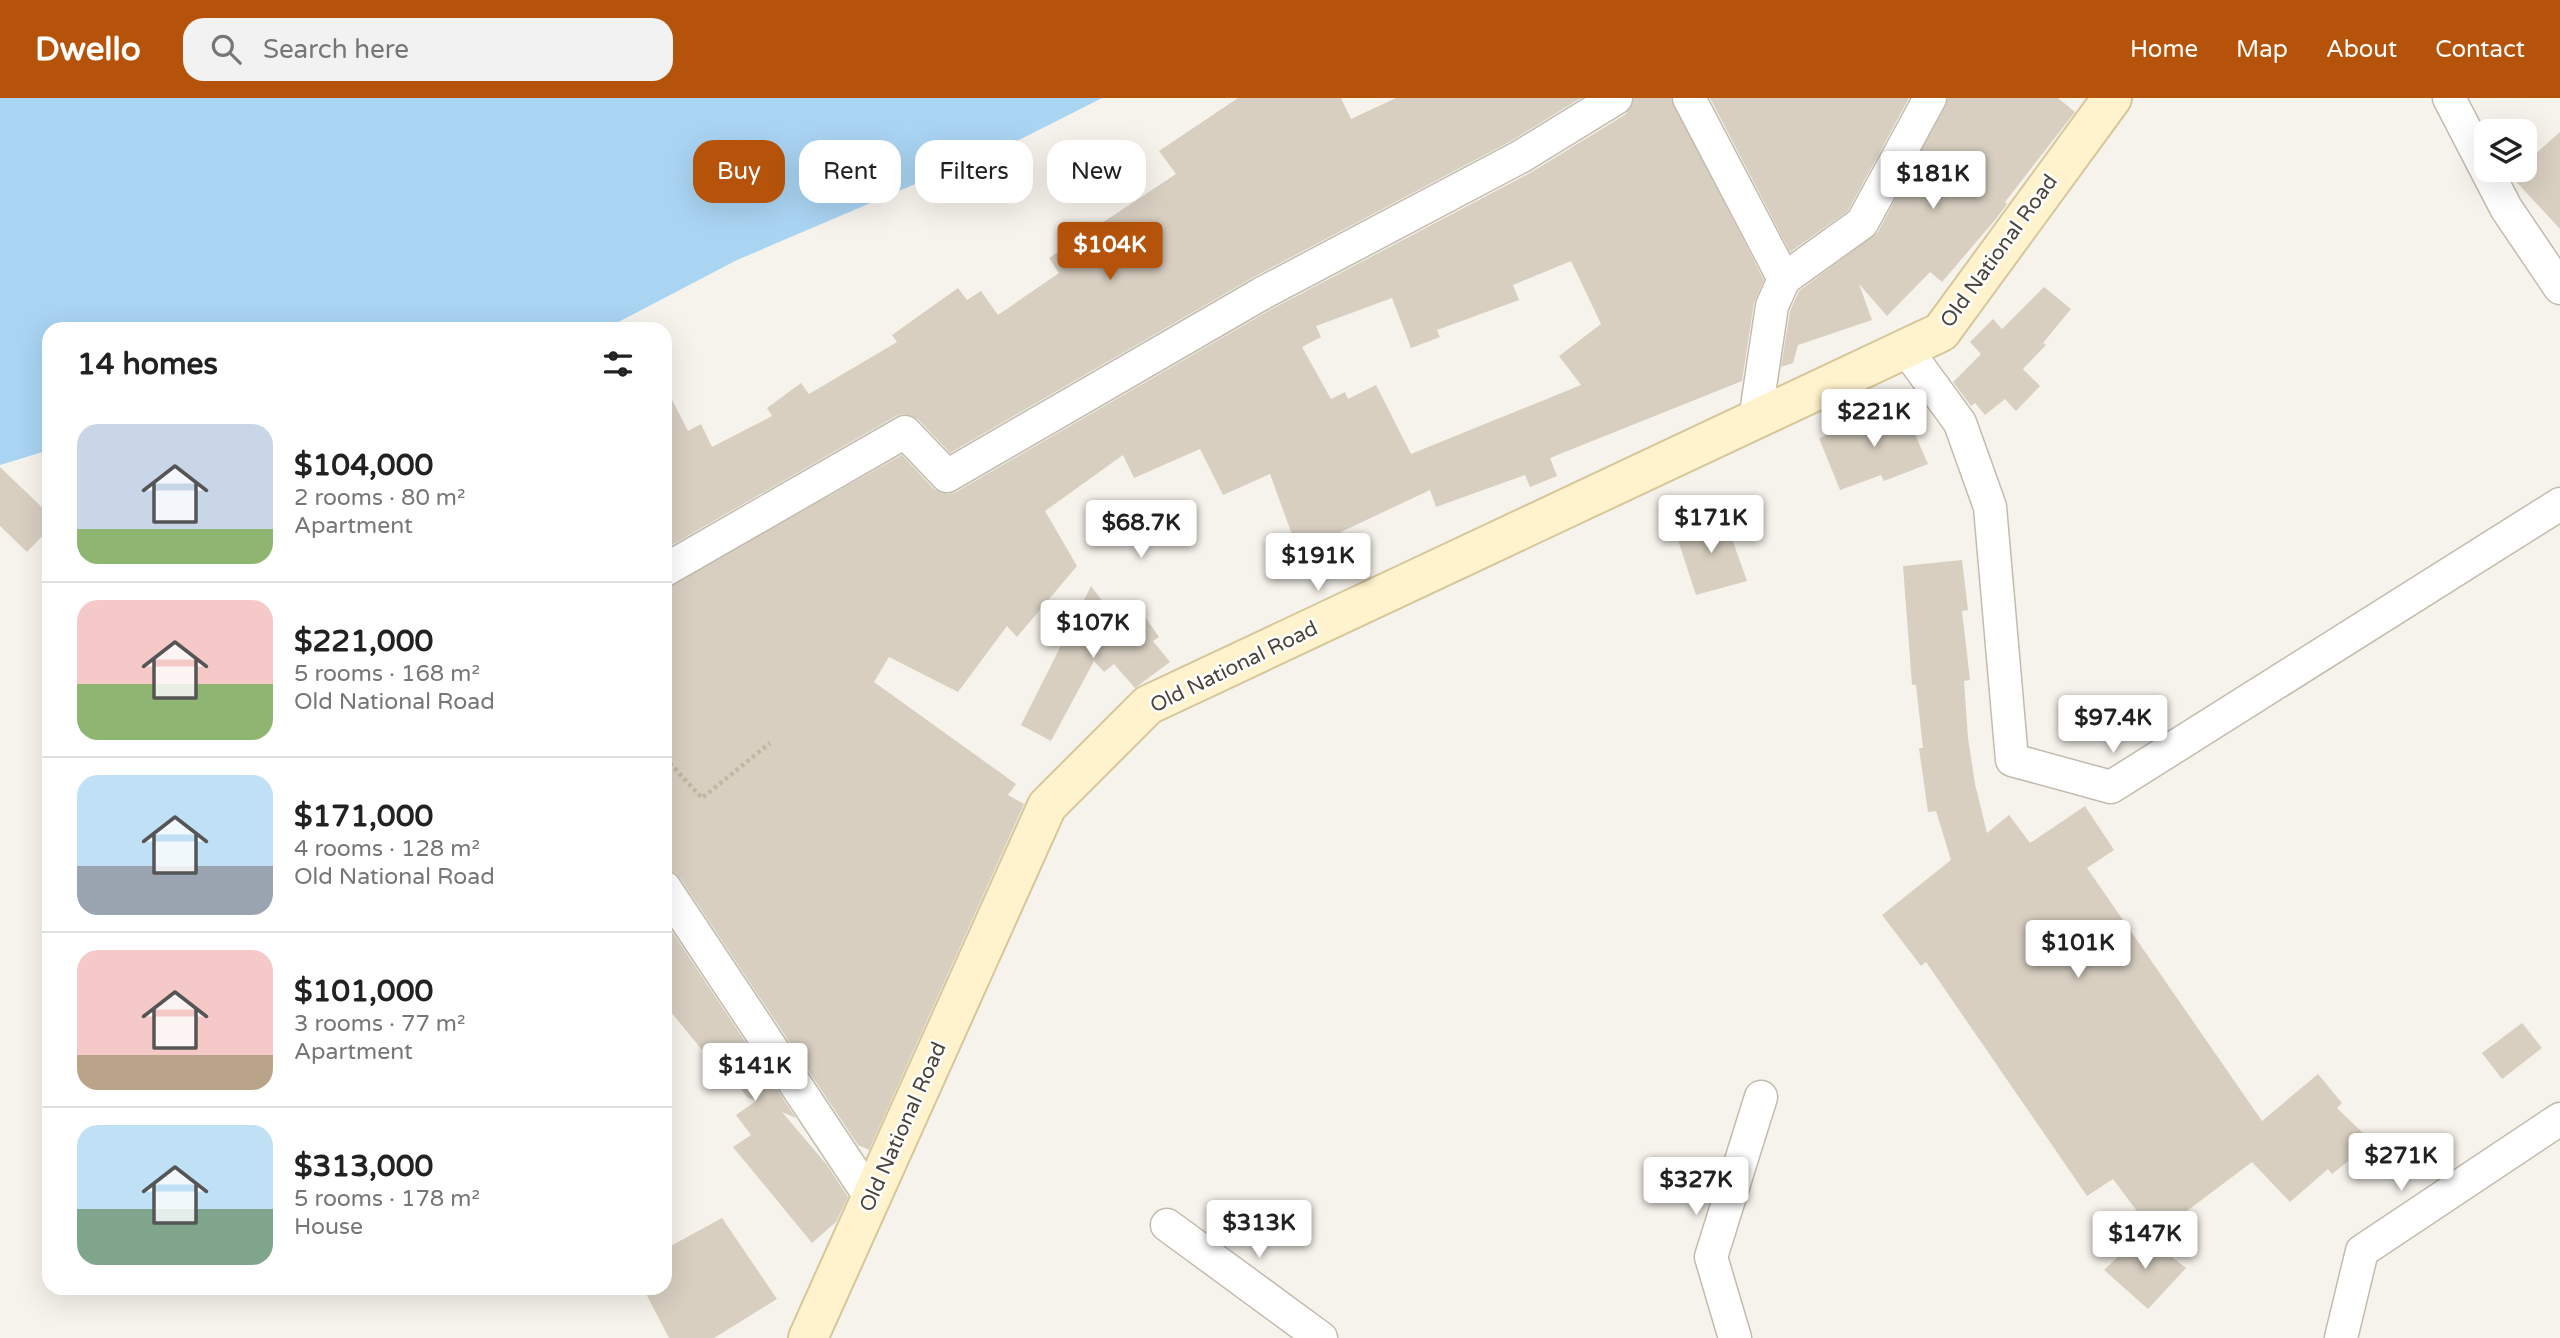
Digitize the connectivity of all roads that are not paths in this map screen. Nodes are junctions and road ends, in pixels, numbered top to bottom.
1 (1616, 98) edge
2 (1689, 98) edge
3 (1930, 98) edge
4 (2112, 98) edge
5 (2449, 98) edge
6 (1784, 279) junction
7 (2560, 288) edge
8 (1906, 349) junction
9 (1755, 420) junction
10 (2560, 504) edge
11 (672, 566) edge
12 (672, 899) edge
13 (1760, 1097) dead end
14 (2560, 1119) edge
15 (871, 1198) junction
16 (1167, 1225) dead end
17 (808, 1338) edge
18 (1321, 1338) edge
19 (1735, 1338) edge
20 (2341, 1338) edge

1 - 11 street
2 - 6 street
3 - 6 street
4 - 8 main road, Old National Road
5 - 7 street
6 - 9 street
8 - 9 main road, Old National Road
8 - 10 street
9 - 15 main road, Old National Road
12 - 15 street
13 - 19 street
14 - 20 street
15 - 17 main road, Old National Road
16 - 18 street

